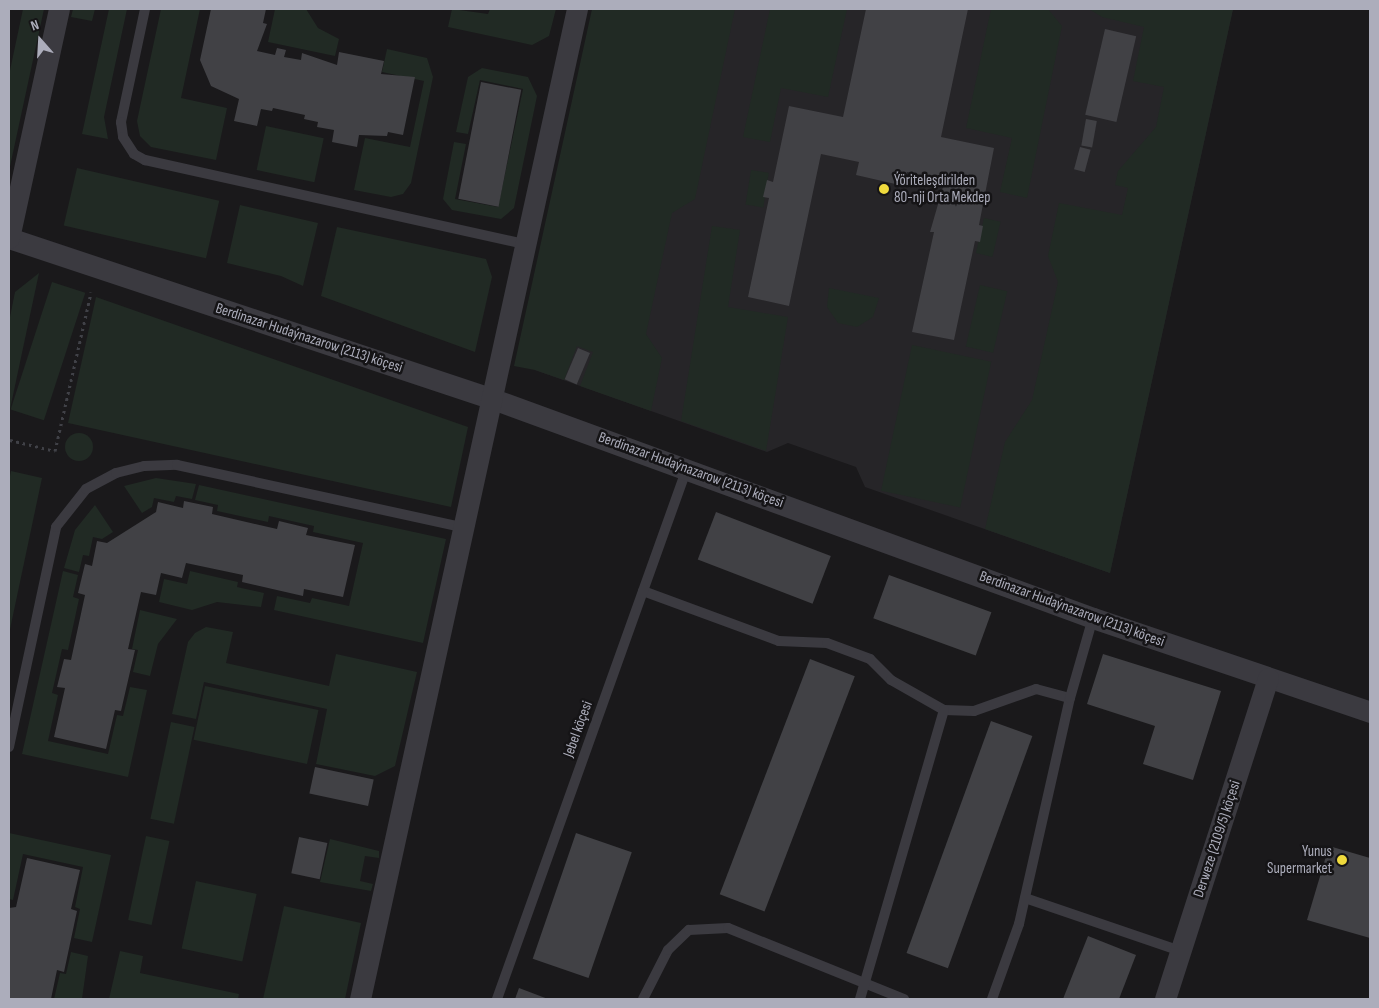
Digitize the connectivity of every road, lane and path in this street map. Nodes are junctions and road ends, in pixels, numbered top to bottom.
1 (59, 9) edge
2 (145, 9) edge
3 (577, 9) edge
4 (9, 238) edge
5 (525, 244) junction
6 (91, 291) dead end
7 (493, 399) junction
8 (10, 440) dead end
9 (688, 468) junction
10 (464, 528) junction
11 (643, 591) junction
12 (1093, 618) junction
13 (1268, 678) junction
14 (1070, 698) junction
15 (944, 710) junction
16 (1370, 712) edge
17 (9, 747) edge
18 (1025, 898) junction
19 (1181, 950) junction
20 (863, 985) junction
21 (360, 999) edge
22 (497, 999) edge
23 (643, 999) edge
24 (860, 999) edge
25 (904, 999) edge
26 (992, 999) edge
27 (1165, 999) edge

1 - 4 street
2 - 5 lane
3 - 5 street
4 - 7 street, Berdinazar Hudaýnazarow (2113) köçesi
5 - 7 street
6 - 8 path
7 - 9 street, Berdinazar Hudaýnazarow (2113) köçesi
7 - 10 street
9 - 11 lane, Jebel köçesi
9 - 12 street, Berdinazar Hudaýnazarow (2113) köçesi
10 - 17 lane
10 - 21 street
11 - 15 lane
11 - 22 lane, Jebel köçesi
12 - 13 street, Berdinazar Hudaýnazarow (2113) köçesi
12 - 14 lane
13 - 16 street, Berdinazar Hudaýnazarow (2113) köçesi
13 - 19 street, Derweze (2109/5) köçesi
14 - 15 lane
14 - 18 lane
15 - 20 lane
18 - 19 lane
18 - 26 lane
19 - 27 street, Derweze (2109/5) köçesi
20 - 23 lane
20 - 24 lane
20 - 25 lane

